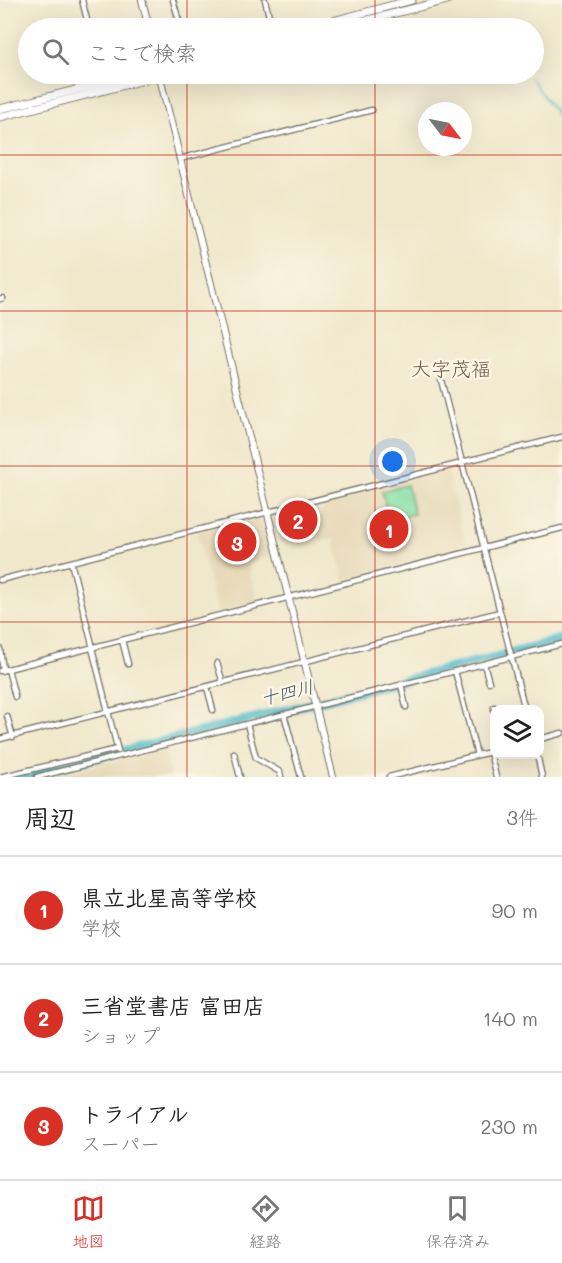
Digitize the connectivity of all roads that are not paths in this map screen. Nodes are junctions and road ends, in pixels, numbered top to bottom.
1 (82, 0) edge
2 (142, 0) edge
3 (173, 0) edge
4 (265, 0) edge
5 (412, 0) edge
6 (447, 0) edge
7 (86, 18) edge
8 (146, 18) edge
9 (178, 18) edge
10 (270, 18) edge
11 (345, 18) edge
12 (381, 18) edge
13 (95, 84) edge
14 (124, 84) edge
15 (164, 84) edge
16 (0, 109) edge
17 (372, 110) dead end
18 (0, 117) edge
19 (179, 159) junction
20 (440, 376) dead end
21 (562, 437) edge
22 (462, 463) junction
23 (267, 512) junction
24 (562, 528) edge
25 (484, 549) junction
26 (71, 562) junction
27 (0, 580) edge
28 (288, 598) junction
29 (500, 612) junction
30 (122, 640) junction
31 (562, 644) edge
32 (92, 648) junction
33 (0, 649) edge
34 (511, 655) junction
35 (304, 662) junction
36 (217, 663) dead end
37 (484, 663) junction
38 (128, 664) dead end
39 (4, 670) edge
40 (455, 671) junction
41 (489, 681) dead end
42 (223, 684) junction
43 (401, 684) junction
44 (207, 687) junction
45 (15, 697) dead end
46 (524, 705) edge
47 (315, 706) junction
48 (406, 707) dead end
49 (213, 710) dead end
50 (109, 712) junction
51 (284, 714) junction
52 (7, 716) dead end
53 (247, 724) junction
54 (562, 733) edge
55 (13, 736) junction
56 (544, 738) edge
57 (0, 739) edge
58 (490, 752) edge
59 (118, 753) junction
60 (234, 753) dead end
61 (477, 755) junction
62 (493, 759) edge
63 (538, 759) edge
64 (0, 777) edge
65 (37, 777) edge
66 (240, 777) edge
67 (281, 777) edge
68 (301, 777) edge
69 (333, 777) edge
70 (389, 777) edge
71 (496, 777) edge
72 (542, 777) edge

1 - 7 street
2 - 8 street
3 - 9 street
4 - 10 street
5 - 11 main road
6 - 12 main road
13 - 16 main road
14 - 18 main road
15 - 19 street
17 - 19 street
19 - 23 street
20 - 22 street
21 - 22 street
22 - 23 street
22 - 25 street
23 - 26 street
23 - 28 street
24 - 25 street
25 - 28 street
25 - 29 street
26 - 27 street
26 - 32 street
28 - 30 street
28 - 35 street
29 - 34 street
29 - 35 street
30 - 32 street
30 - 38 street
31 - 34 street
32 - 39 street
32 - 50 street
33 - 39 street
34 - 37 street
34 - 46 street
35 - 42 street
35 - 47 street
36 - 42 street
37 - 40 street
37 - 41 street
39 - 45 street
40 - 43 street
40 - 61 street
42 - 44 street
43 - 47 street
43 - 48 street
44 - 49 street
44 - 50 street
47 - 51 street
47 - 69 street
50 - 55 street
50 - 59 street
51 - 53 street
51 - 68 street
52 - 55 street
53 - 59 street
53 - 67 street
54 - 56 street
55 - 57 street
58 - 61 street
59 - 64 street
59 - 65 street
60 - 66 street
61 - 70 street
62 - 71 street
63 - 72 street

